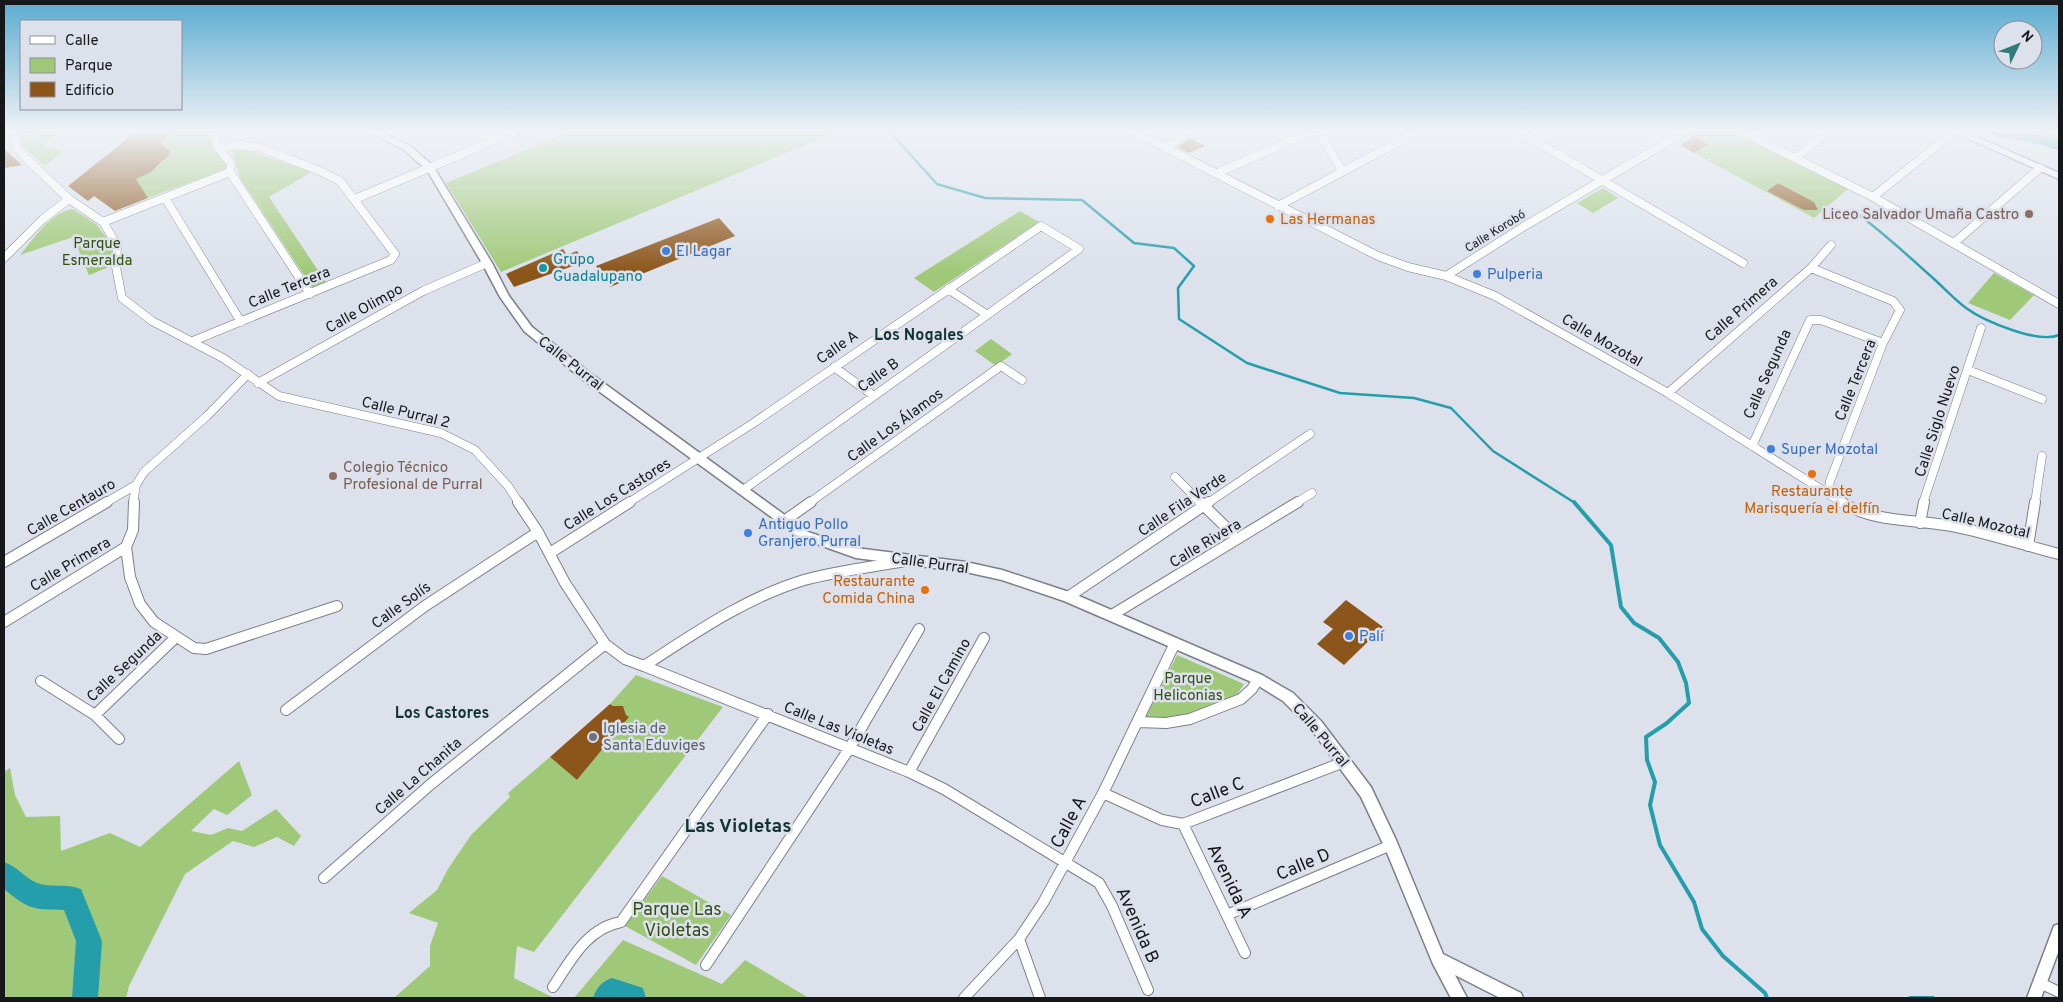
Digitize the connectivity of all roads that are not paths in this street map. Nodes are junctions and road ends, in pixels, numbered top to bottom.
1 (46, 178) edge
2 (216, 178) edge
3 (234, 178) edge
4 (334, 178) edge
5 (406, 178) edge
6 (436, 178) edge
7 (1226, 178) edge
8 (1330, 178) edge
9 (1598, 178) edge
10 (1606, 178) edge
11 (1835, 178) edge
12 (1897, 178) edge
13 (2029, 178) edge
14 (1602, 180) junction
15 (1873, 197) junction
16 (165, 198) junction
17 (69, 199) junction
18 (354, 199) junction
19 (1278, 206) junction
20 (103, 222) junction
21 (1041, 226) joint
22 (1954, 243) junction
23 (1831, 245) dead end
24 (4, 258) edge
25 (1743, 262) dead end
26 (487, 263) junction
27 (1811, 268) junction
28 (1446, 276) junction
29 (948, 289) junction
30 (310, 294) junction
31 (2059, 304) edge
32 (986, 314) junction
33 (241, 322) junction
34 (1982, 328) dead end
35 (193, 341) junction
36 (1883, 344) junction
37 (834, 367) junction
38 (1968, 370) junction
39 (248, 374) junction
40 (1022, 380) dead end
41 (258, 383) junction
42 (1668, 393) junction
43 (874, 396) junction
44 (2042, 399) dead end
45 (1310, 434) dead end
46 (1752, 446) junction
47 (2042, 456) dead end
48 (698, 459) junction
49 (1175, 477) dead end
50 (136, 485) junction
51 (742, 490) junction
52 (1312, 493) dead end
53 (1828, 494) junction
54 (1204, 506) junction
55 (784, 521) junction
56 (1920, 523) junction
57 (538, 532) junction
58 (1232, 533) dead end
59 (2028, 546) junction
60 (126, 547) junction
61 (550, 553) junction
62 (2059, 554) edge
63 (907, 560) junction
64 (4, 562) edge
65 (1068, 596) junction
66 (337, 606) dead end
67 (1112, 615) junction
68 (4, 622) edge
69 (919, 629) dead end
70 (176, 638) junction
71 (984, 638) dead end
72 (1175, 643) junction
73 (605, 644) junction
74 (644, 666) junction
75 (1258, 679) junction
76 (41, 681) dead end
77 (286, 710) dead end
78 (768, 714) junction
79 (95, 715) junction
80 (1138, 722) junction
81 (119, 739) dead end
82 (849, 749) junction
83 (1344, 762) junction
84 (909, 772) junction
85 (1103, 793) junction
86 (1183, 824) junction
87 (1014, 833) joint
88 (1391, 844) junction
89 (1066, 864) junction
90 (324, 878) dead end
91 (1228, 915) junction
92 (2059, 931) edge
93 (1019, 939) junction
94 (1245, 953) dead end
95 (1438, 959) junction
96 (706, 966) dead end
97 (2040, 982) junction
98 (553, 987) dead end
99 (1148, 990) dead end
100 (2059, 992) edge
101 (964, 998) edge
102 (1040, 998) edge
103 (1459, 998) edge
104 (1516, 998) edge
105 (2034, 998) edge

1 - 17 street, Calle Purral 2
2 - 16 street
3 - 30 street
4 - 18 street
5 - 18 street
6 - 26 street, Calle Purral
7 - 19 street, Calle Mozotal
8 - 19 street
9 - 14 street
10 - 14 street, Calle Korobó
11 - 15 street
12 - 15 street
13 - 22 street
14 - 25 street
14 - 28 street, Calle Korobó
15 - 22 street
16 - 20 street
16 - 33 street
17 - 20 street, Calle Purral 2
17 - 24 street
18 - 30 street, Calle Tercera
19 - 28 street, Calle Mozotal
20 - 35 street, Calle Purral 2
21 - 29 street, Calle A
21 - 32 street, Calle B
22 - 31 street
23 - 27 street, Calle Primera
26 - 41 street, Calle Olimpo
26 - 48 street, Calle Purral
27 - 36 street, Calle Tercera
27 - 42 street, Calle Primera
28 - 42 street, Calle Mozotal
29 - 32 street
29 - 37 street, Calle A
30 - 33 street, Calle Tercera
32 - 43 street, Calle B
33 - 35 street, Calle Tercera
34 - 38 street, Calle Siglo Nuevo
35 - 39 street, Calle Purral 2
36 - 46 street, Calle Segunda
36 - 53 street, Calle Tercera
37 - 43 street
37 - 48 street, Calle A
38 - 44 street
38 - 56 street, Calle Siglo Nuevo
39 - 41 street, Calle Purral 2
39 - 50 street
40 - 55 street, Calle Los Álamos
41 - 57 street, Calle Purral 2
42 - 46 street, Calle Mozotal
43 - 51 street, Calle B
45 - 54 street, Calle Fila Verde
46 - 53 street, Calle Mozotal
47 - 59 street
48 - 51 street, Calle Purral
48 - 61 street, Calle Los Castores
49 - 54 street
50 - 60 street
50 - 64 street, Calle Centauro
51 - 55 street, Calle Purral
52 - 67 street, Calle Rivera
53 - 56 street, Calle Mozotal
54 - 58 street
54 - 65 street, Calle Fila Verde
55 - 63 street, Calle Purral
56 - 59 street, Calle Mozotal
57 - 61 street, Calle Purral 2
57 - 77 street, Calle Solís
59 - 62 street, Calle Mozotal
60 - 68 street, Calle Primera
60 - 70 street
61 - 73 street, Calle Purral 2
63 - 65 street, Calle Purral
63 - 74 street
65 - 67 street, Calle Purral
66 - 70 street
67 - 72 street, Calle Purral
69 - 82 street
70 - 79 street, Calle Segunda
71 - 84 street, Calle El Camino
72 - 75 street, Calle Purral
72 - 80 street, Calle A
73 - 74 street, Calle Purral 2
73 - 90 street, Calle La Chanita
74 - 78 street, Calle Las Violetas
75 - 80 street
75 - 83 street, Calle Purral
76 - 79 street, Calle Segunda
78 - 82 street, Calle Las Violetas
78 - 98 street
79 - 81 street
80 - 85 street, Calle A
82 - 84 street, Calle Las Violetas
82 - 96 street
83 - 86 street, Calle C
83 - 88 street, Calle Purral
84 - 87 street, Calle Las Violetas
85 - 86 street, Calle C
85 - 89 street, Calle A
86 - 91 street, Avenida A
87 - 89 street, Avenida B
88 - 91 street, Calle D
88 - 95 street, Calle Purral
89 - 93 street, Calle A
89 - 99 street, Avenida B
91 - 94 street, Avenida A
92 - 97 street
93 - 101 street, Calle A
93 - 102 street
95 - 103 street, Calle Purral
95 - 104 street
97 - 100 street
97 - 105 street

